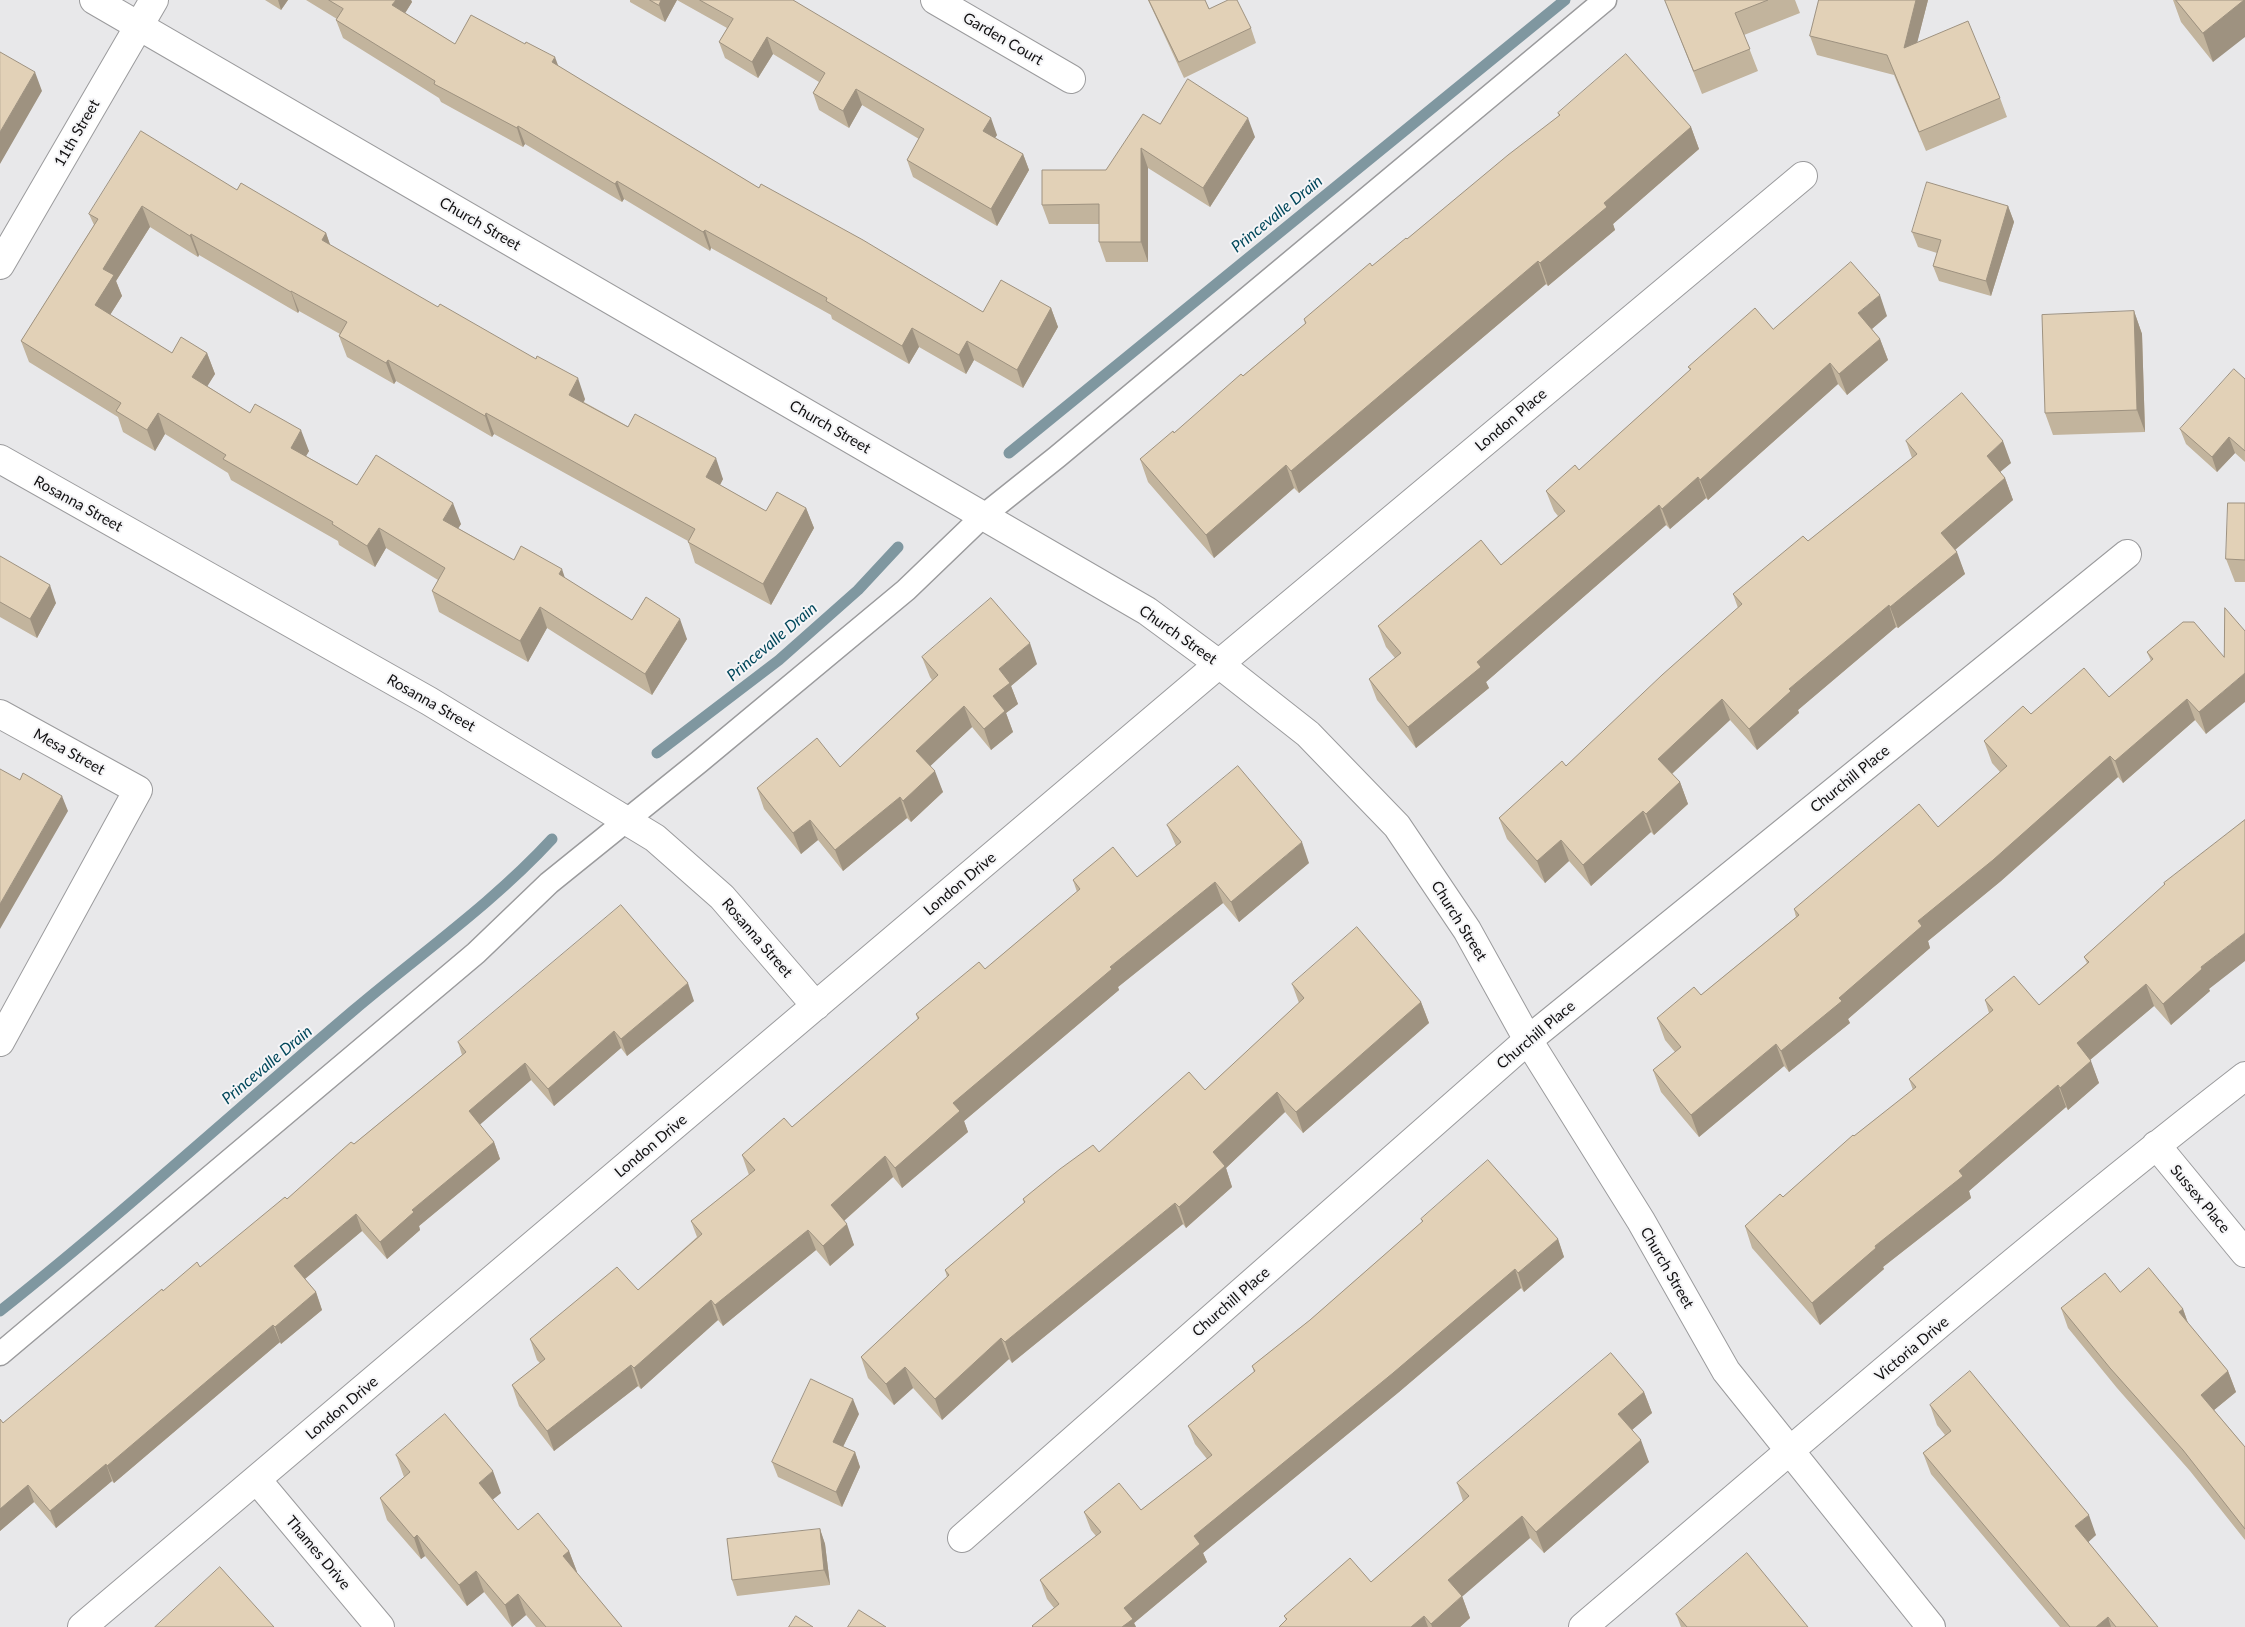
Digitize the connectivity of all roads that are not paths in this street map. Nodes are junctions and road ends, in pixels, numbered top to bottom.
1 (94, 0) edge
2 (154, 0) edge
3 (935, 0) edge
4 (1605, 0) edge
5 (139, 26) junction
6 (1071, 79) dead end
7 (1803, 176) dead end
8 (0, 265) edge
9 (0, 460) edge
10 (983, 516) junction
11 (2127, 554) dead end
12 (1219, 664) junction
13 (0, 714) edge
14 (627, 820) junction
15 (816, 1006) junction
16 (1528, 1040) junction
17 (0, 1042) edge
18 (2245, 1076) edge
19 (2156, 1145) junction
20 (2245, 1253) edge
21 (0, 1354) edge
22 (1789, 1451) junction
23 (256, 1480) junction
24 (962, 1538) dead end
25 (82, 1627) edge
26 (380, 1627) edge
27 (1584, 1627) edge
28 (1931, 1627) edge

1 - 5 street, Church Street
2 - 5 street, 11th Street
3 - 6 street, Garden Court
4 - 10 lane
5 - 8 street, 11th Street
5 - 10 street, Church Street
7 - 12 street, London Place
9 - 14 street, Rosanna Street
10 - 12 street, Church Street
10 - 14 lane
11 - 16 street, Churchill Place
12 - 15 street, London Drive
12 - 16 street, Church Street
13 - 17 street, Mesa Street
14 - 15 street, Rosanna Street
14 - 21 lane
15 - 23 street, London Drive
16 - 22 street, Church Street
16 - 24 street, Churchill Place
18 - 19 street, Victoria Drive
19 - 20 street, Sussex Place
19 - 22 street, Victoria Drive
22 - 27 street, Victoria Drive
22 - 28 street, Church Street
23 - 25 street, London Drive
23 - 26 street, Thames Drive

